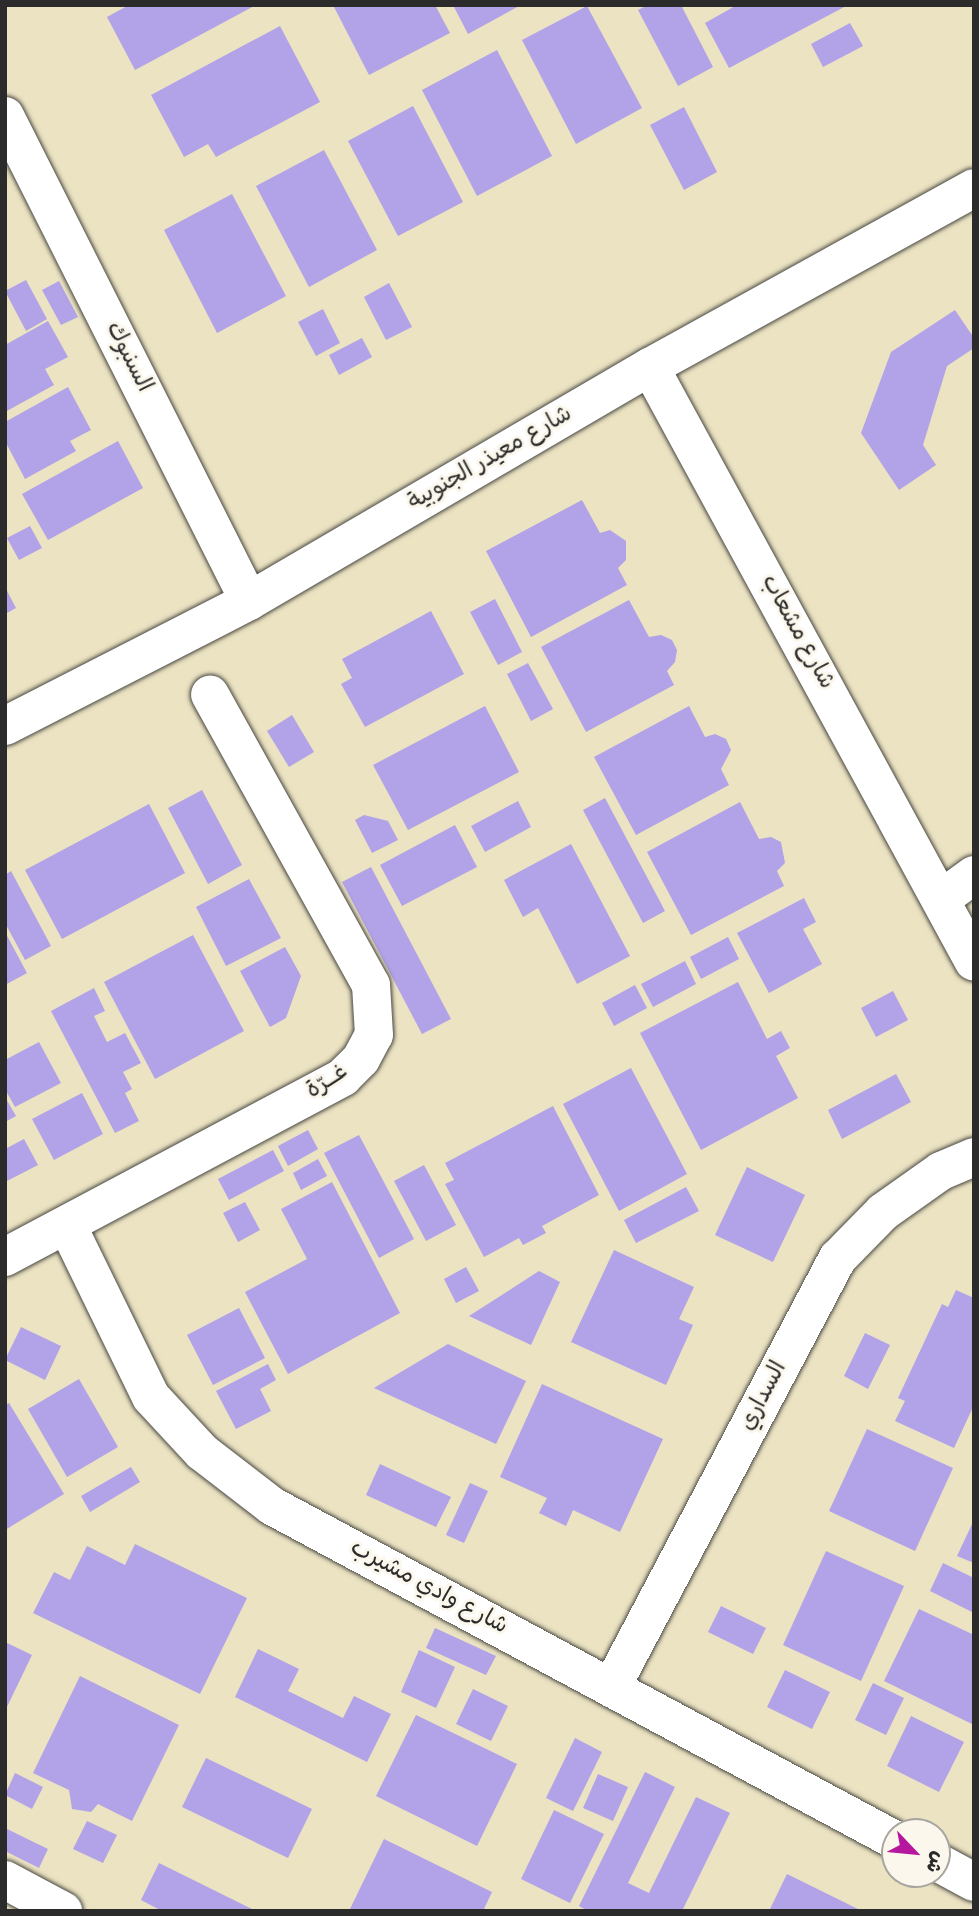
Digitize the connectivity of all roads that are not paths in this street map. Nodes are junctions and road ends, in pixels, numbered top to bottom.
1 (5, 116) edge
2 (974, 188) edge
3 (650, 367) junction
4 (249, 601) junction
5 (210, 695) dead end
6 (5, 726) edge
7 (974, 875) edge
8 (941, 898) junction
9 (974, 962) edge
10 (974, 1157) edge
11 (68, 1227) junction
12 (5, 1257) edge
13 (611, 1688) junction
14 (881, 1833) edge
15 (951, 1870) edge
16 (5, 1880) edge
17 (974, 1882) edge
18 (63, 1911) edge

1 - 4 street, السنبوك
2 - 3 street, شارع معيذر الجنوبية
3 - 4 street, شارع معيذر الجنوبية
3 - 8 street, شارع مشعاب
4 - 6 street, شارع معيذر الجنوبية
5 - 11 street, غــرّة
7 - 8 street
8 - 9 street, شارع مشعاب
10 - 13 street, السداري
11 - 12 street, غــرّة
11 - 13 street, شارع وادي مشيرب
13 - 14 street, شارع وادي مشيرب
15 - 17 street
16 - 18 street

